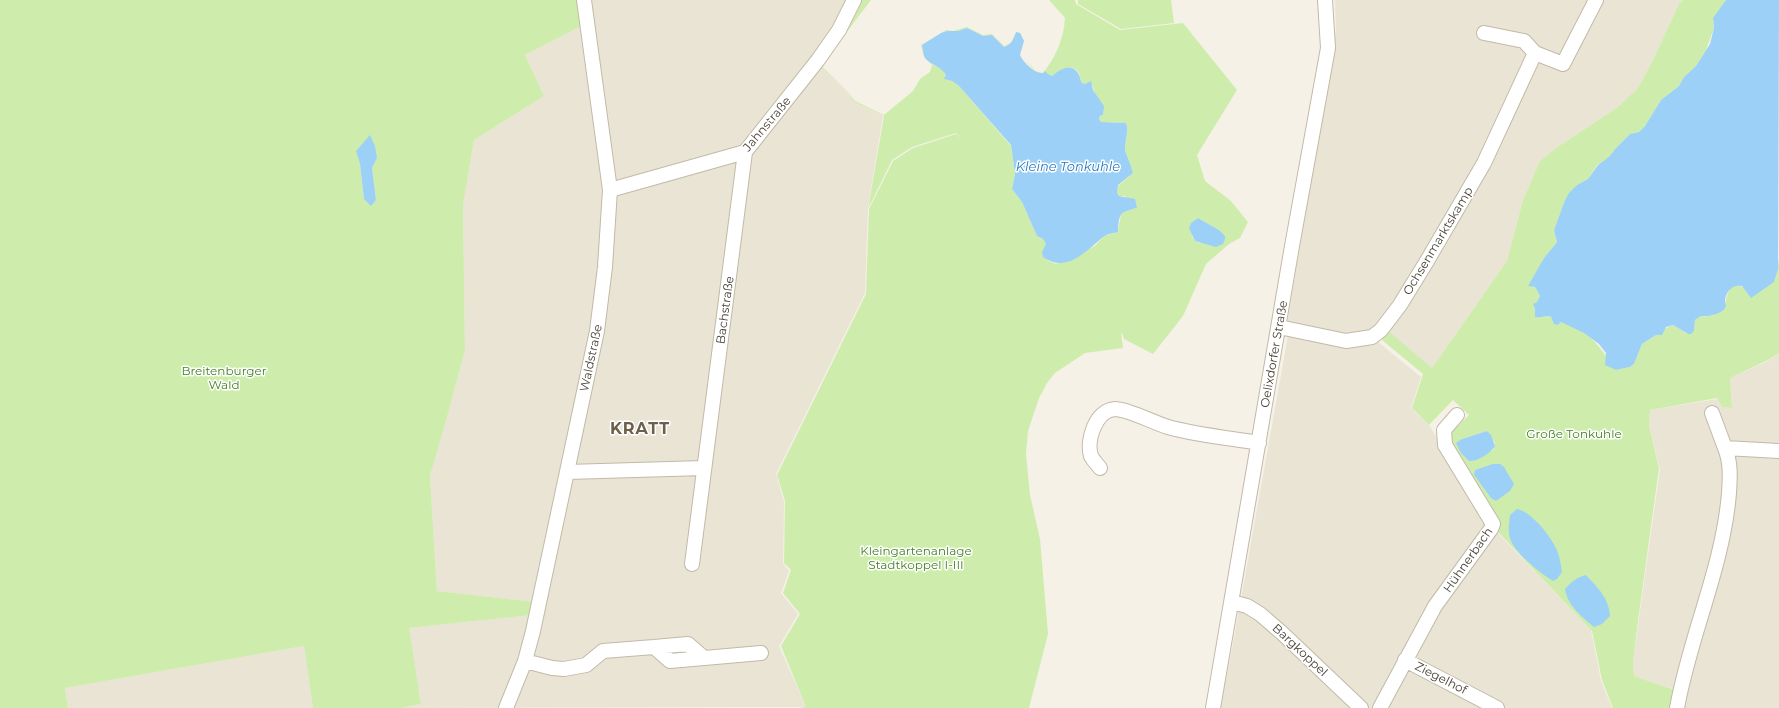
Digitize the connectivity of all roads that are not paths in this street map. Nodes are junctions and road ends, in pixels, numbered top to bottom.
1 (584, 0) edge
2 (854, 0) edge
3 (1326, 0) edge
4 (1596, 0) edge
5 (1484, 33) dead end
6 (1535, 53) junction
7 (745, 152) junction
8 (610, 190) junction
9 (1279, 328) junction
10 (1712, 413) dead end
11 (1457, 415) dead end
12 (1259, 443) junction
13 (1725, 448) junction
14 (1779, 451) edge
15 (704, 468) junction
16 (1100, 468) dead end
17 (567, 472) junction
18 (692, 564) dead end
19 (1232, 602) junction
20 (761, 653) dead end
21 (1405, 660) junction
22 (525, 661) junction
23 (506, 708) edge
24 (1213, 708) edge
25 (1361, 708) edge
26 (1380, 708) edge
27 (1497, 708) edge
28 (1677, 708) edge

1 - 8 street, Waldstraße
2 - 7 street, Jahnstraße
3 - 9 street, Oelixdorfer Straße
4 - 6 street
5 - 6 street
6 - 9 street, Ochsenmarktskamp
7 - 8 street, Jahnstraße
7 - 15 street, Bachstraße
8 - 17 street, Waldstraße
9 - 12 street, Oelixdorfer Straße
10 - 13 street
11 - 21 street, Hühnerbach
12 - 16 street
12 - 19 street, Oelixdorfer Straße
13 - 14 street
13 - 28 street
15 - 17 street
15 - 18 street, Bachstraße
17 - 22 street, Waldstraße
19 - 24 street, Oelixdorfer Straße
19 - 25 street, Bargkoppel
20 - 22 street
21 - 26 street, Hühnerbach
21 - 27 street, Ziegelhof
22 - 23 street, Waldstraße

